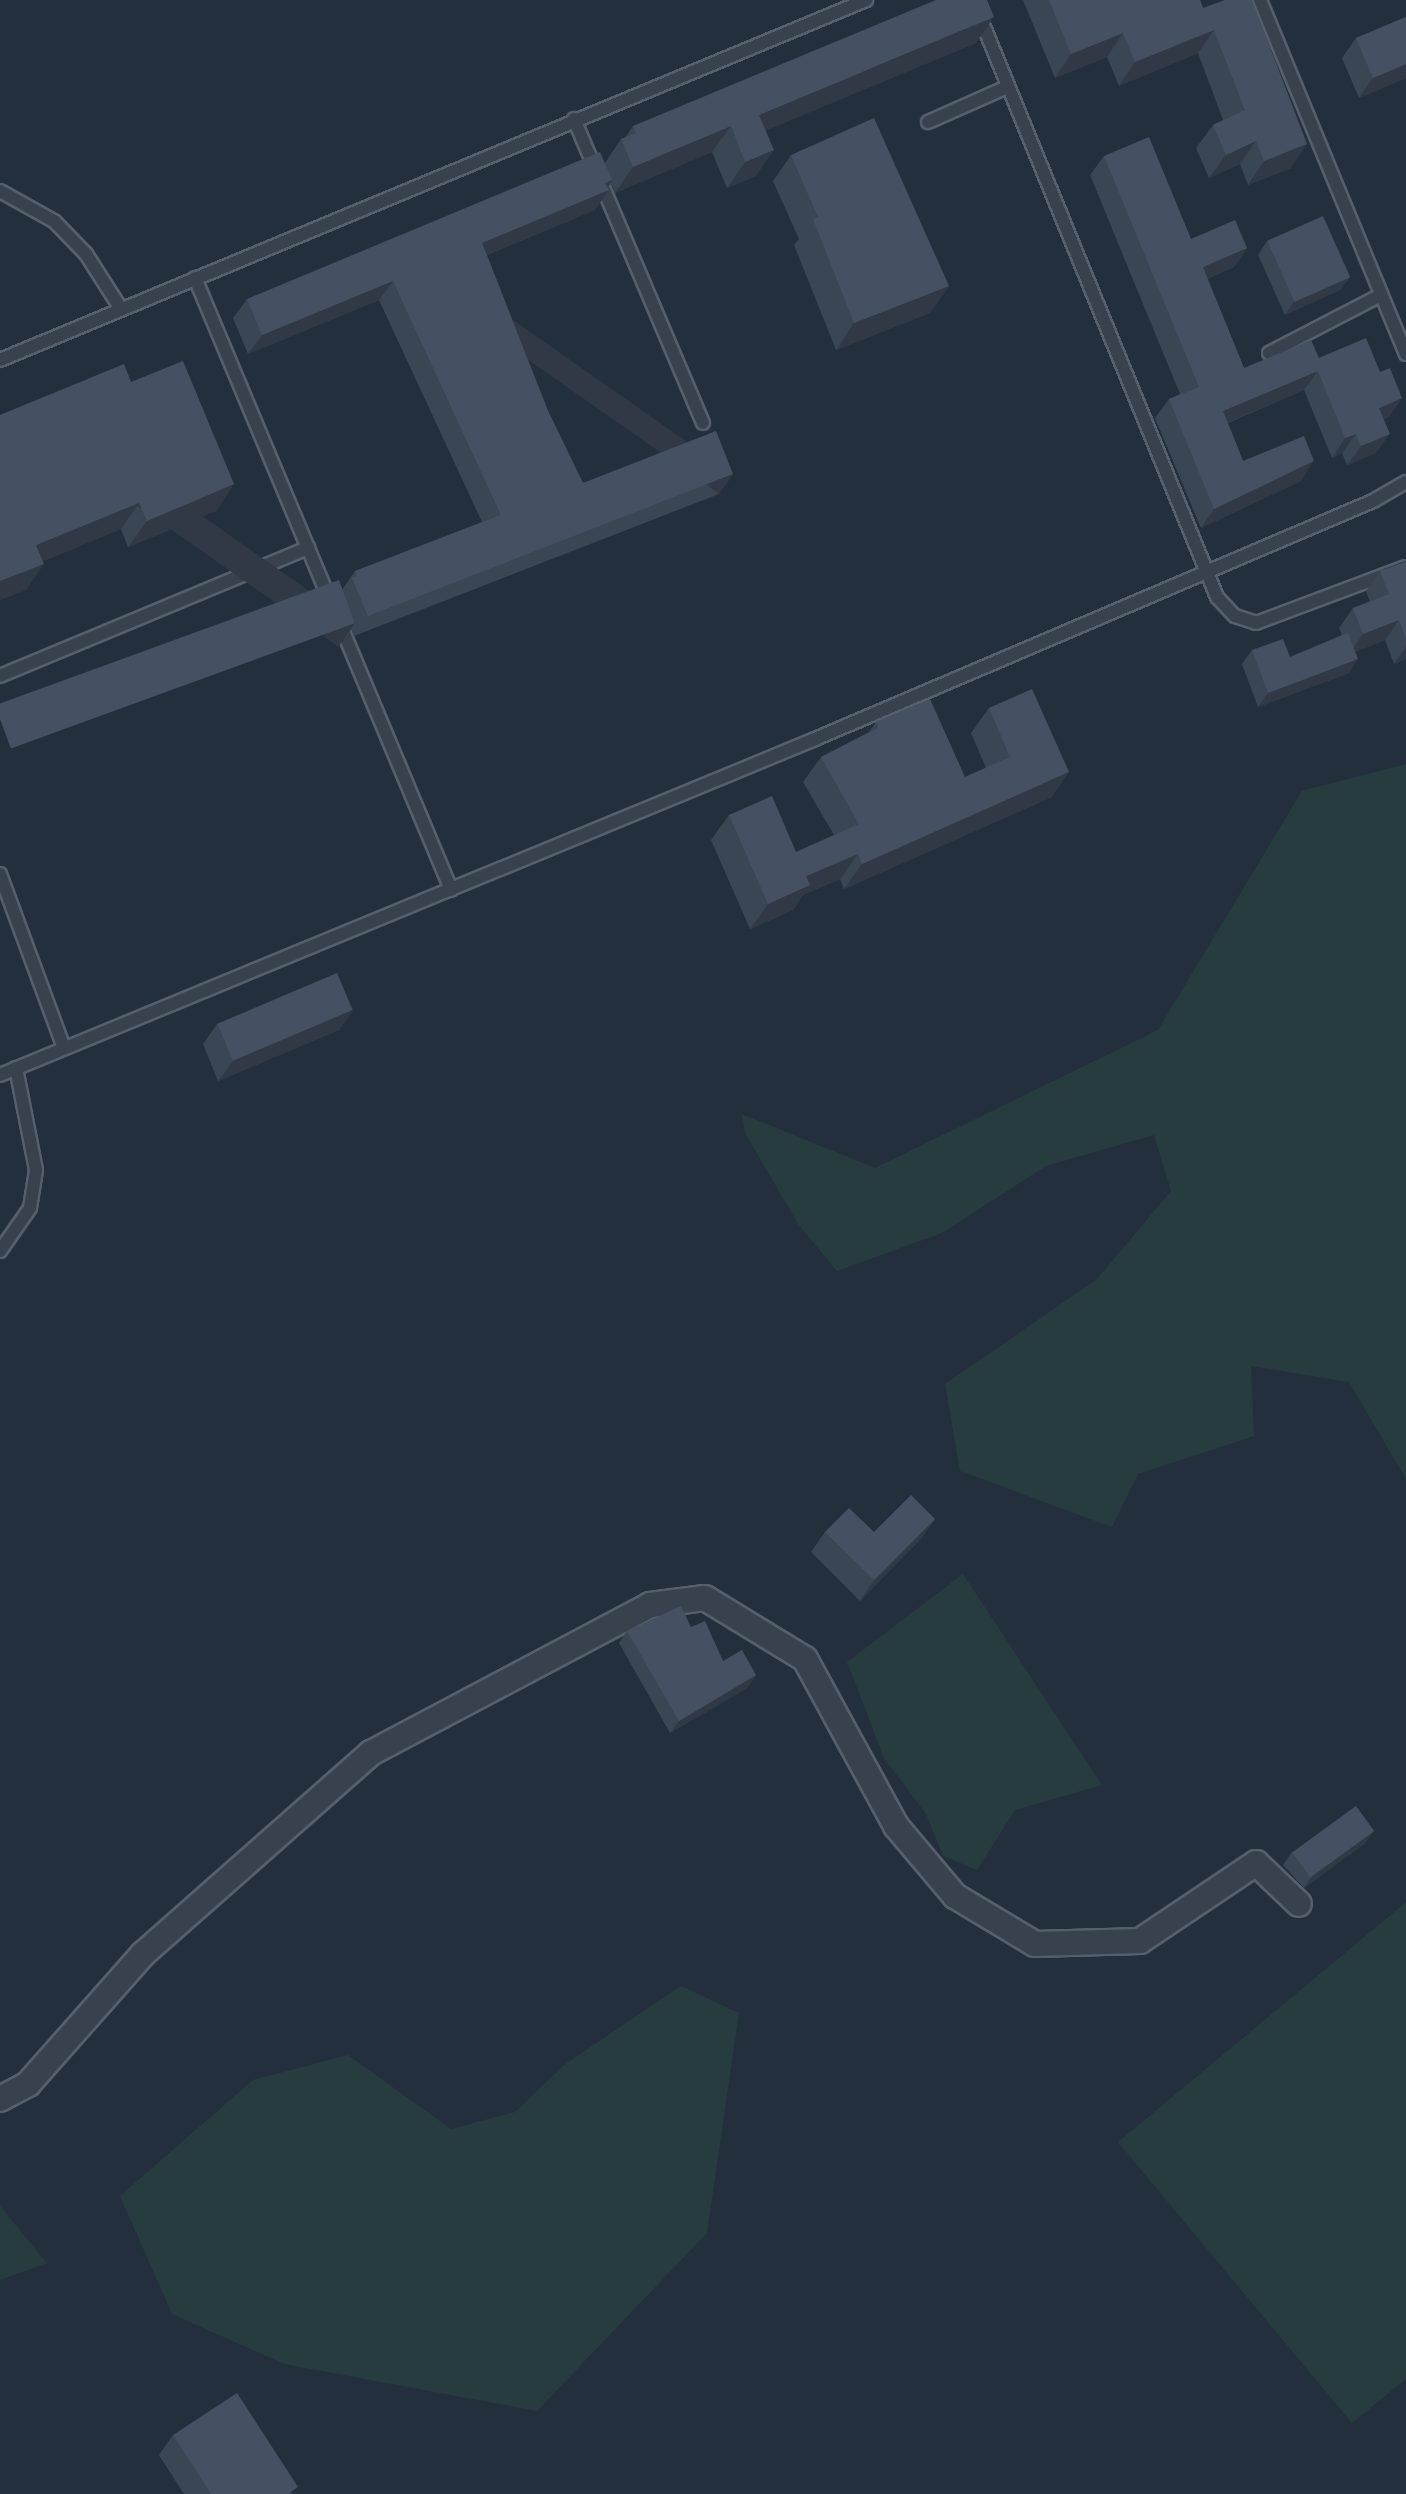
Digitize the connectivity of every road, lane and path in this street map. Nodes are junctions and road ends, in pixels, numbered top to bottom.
1 (973, 0) edge
2 (1260, 0) edge
3 (861, 1) edge
4 (1007, 87) junction
5 (574, 118) junction
6 (928, 122) dead end
7 (0, 191) edge
8 (195, 278) junction
9 (1381, 295) junction
10 (121, 309) junction
11 (1269, 353) dead end
12 (1406, 354) edge
13 (0, 360) edge
14 (703, 423) dead end
15 (1406, 482) edge
16 (308, 548) junction
17 (1406, 567) edge
18 (1205, 573) junction
19 (0, 676) edge
20 (0, 874) edge
21 (451, 890) junction
22 (64, 1048) junction
23 (16, 1069) junction
24 (0, 1075) edge
25 (0, 1251) edge
26 (1299, 1905) dead end
27 (0, 2099) edge

1 - 4 lane
2 - 9 lane
3 - 5 lane
4 - 6 lane
4 - 18 lane
5 - 8 lane
5 - 14 lane
7 - 10 lane
8 - 10 lane
8 - 16 lane
9 - 11 lane
9 - 12 lane
10 - 13 lane
15 - 18 lane
16 - 19 lane
16 - 21 lane
17 - 18 lane
18 - 21 lane
20 - 22 lane
21 - 22 lane
22 - 23 lane
23 - 24 lane
23 - 25 lane
26 - 27 street

